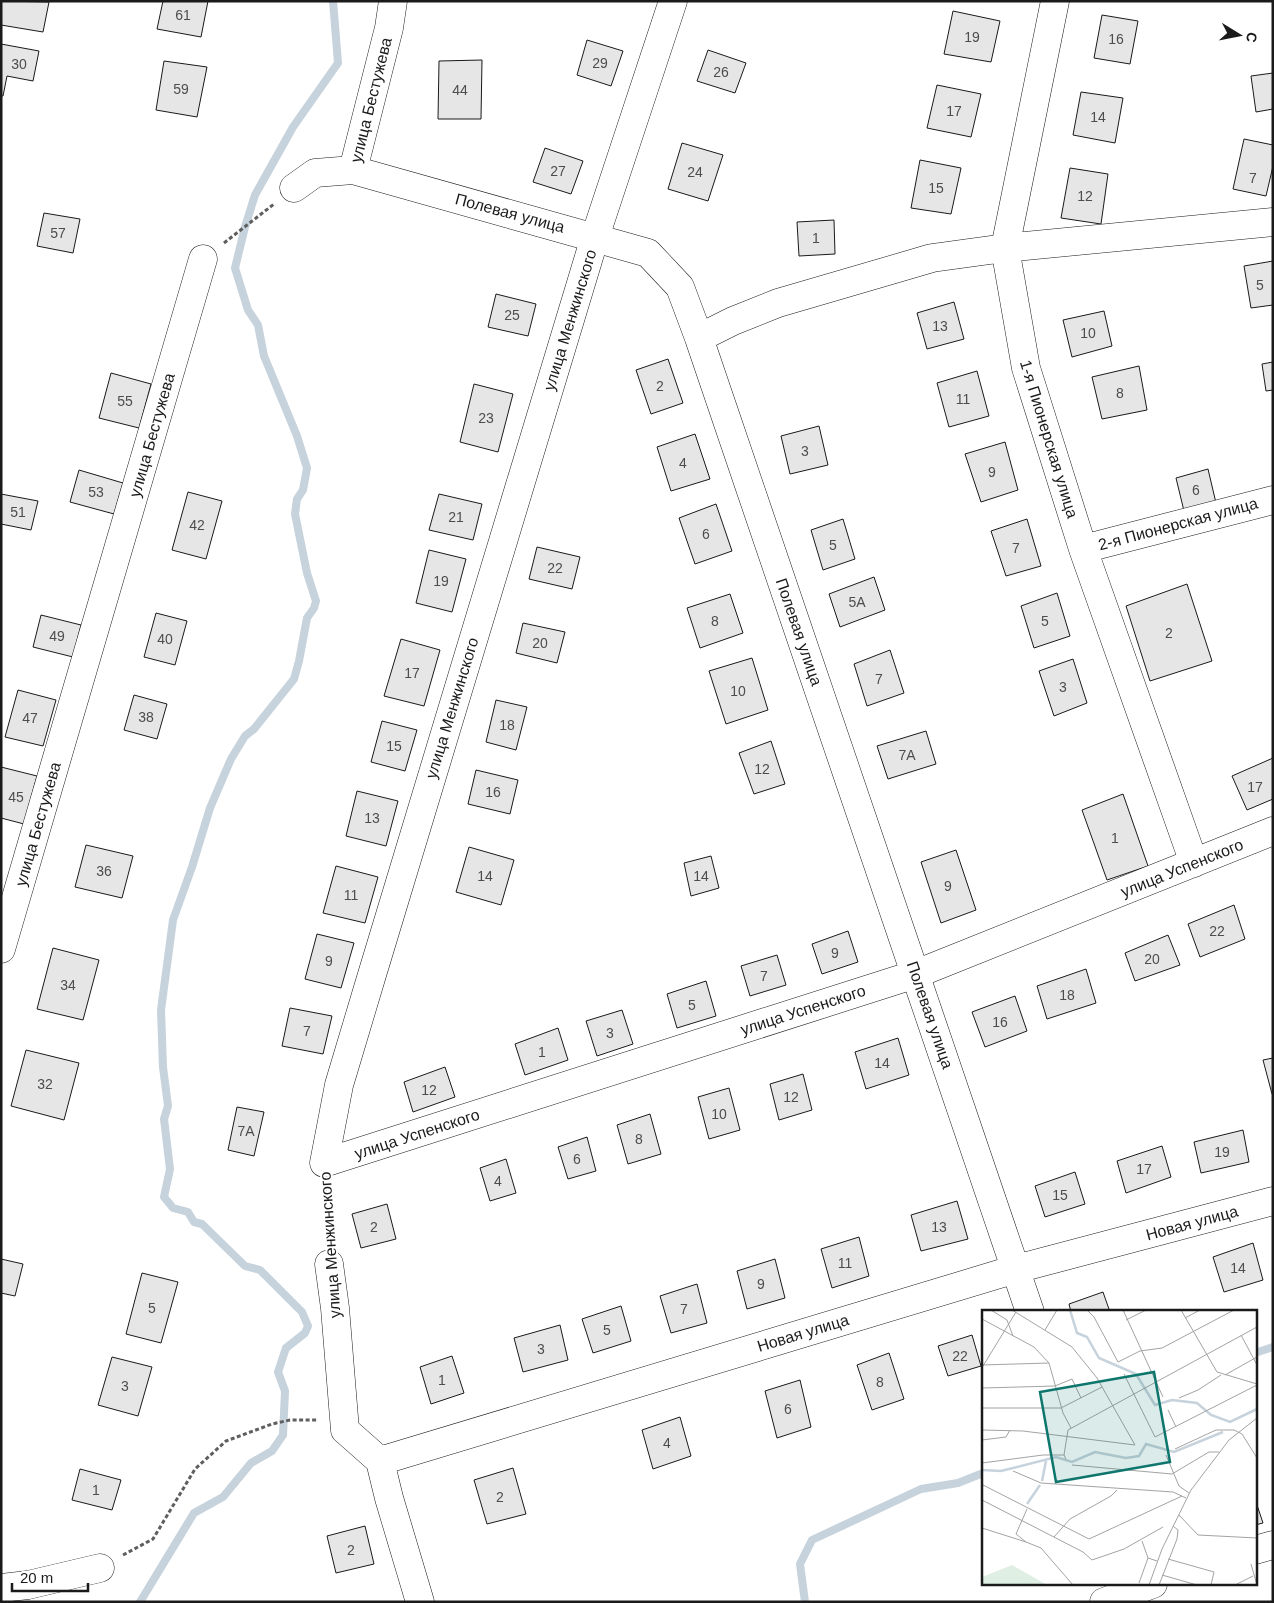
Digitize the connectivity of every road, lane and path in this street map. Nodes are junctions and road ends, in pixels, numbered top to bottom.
1 (393, 1) edge
2 (673, 1) edge
3 (1055, 1) edge
4 (353, 170) junction
5 (294, 188) joint
6 (1273, 222) edge
7 (595, 236) junction
8 (1005, 248) junction
9 (203, 259) joint
10 (699, 338) junction
11 (1273, 500) edge
12 (1083, 549) junction
13 (1273, 831) edge
14 (1194, 864) junction
15 (1, 949) edge
16 (916, 974) junction
17 (324, 1163) junction
18 (1273, 1201) edge
19 (329, 1264) joint
20 (1016, 1270) junction
21 (1029, 1310) edge
22 (290, 1420) dead end
23 (380, 1461) junction
24 (1273, 1545) edge
25 (1256, 1550) edge
26 (100, 1568) joint
27 (1147, 1586) edge
28 (1, 1588) edge
29 (1119, 1596) edge
30 (420, 1602) edge

1 - 4 street, улица Бестужева
2 - 7 street, улица Менжинского
3 - 8 street, 1-я Пионерская улица
4 - 5 street, улица Бестужева
4 - 7 street, Полевая улица
5 - 9 path
6 - 8 street
7 - 10 street, Полевая улица
7 - 17 street, улица Менжинского
8 - 10 street
8 - 12 street, 1-я Пионерская улица
9 - 15 street, улица Бестужева
10 - 16 street, Полевая улица
11 - 12 street, 2-я Пионерская улица
12 - 14 street, 1-я Пионерская улица
13 - 14 street, улица Успенского
14 - 16 street, улица Успенского
16 - 17 street, улица Успенского
16 - 20 street, Полевая улица
17 - 19 path, улица Менжинского
18 - 20 street, Новая улица
19 - 23 street, улица Менжинского
20 - 21 street, Полевая улица
20 - 23 street, Новая улица
22 - 26 path
23 - 30 street
24 - 25 street
26 - 28 street
27 - 29 street

